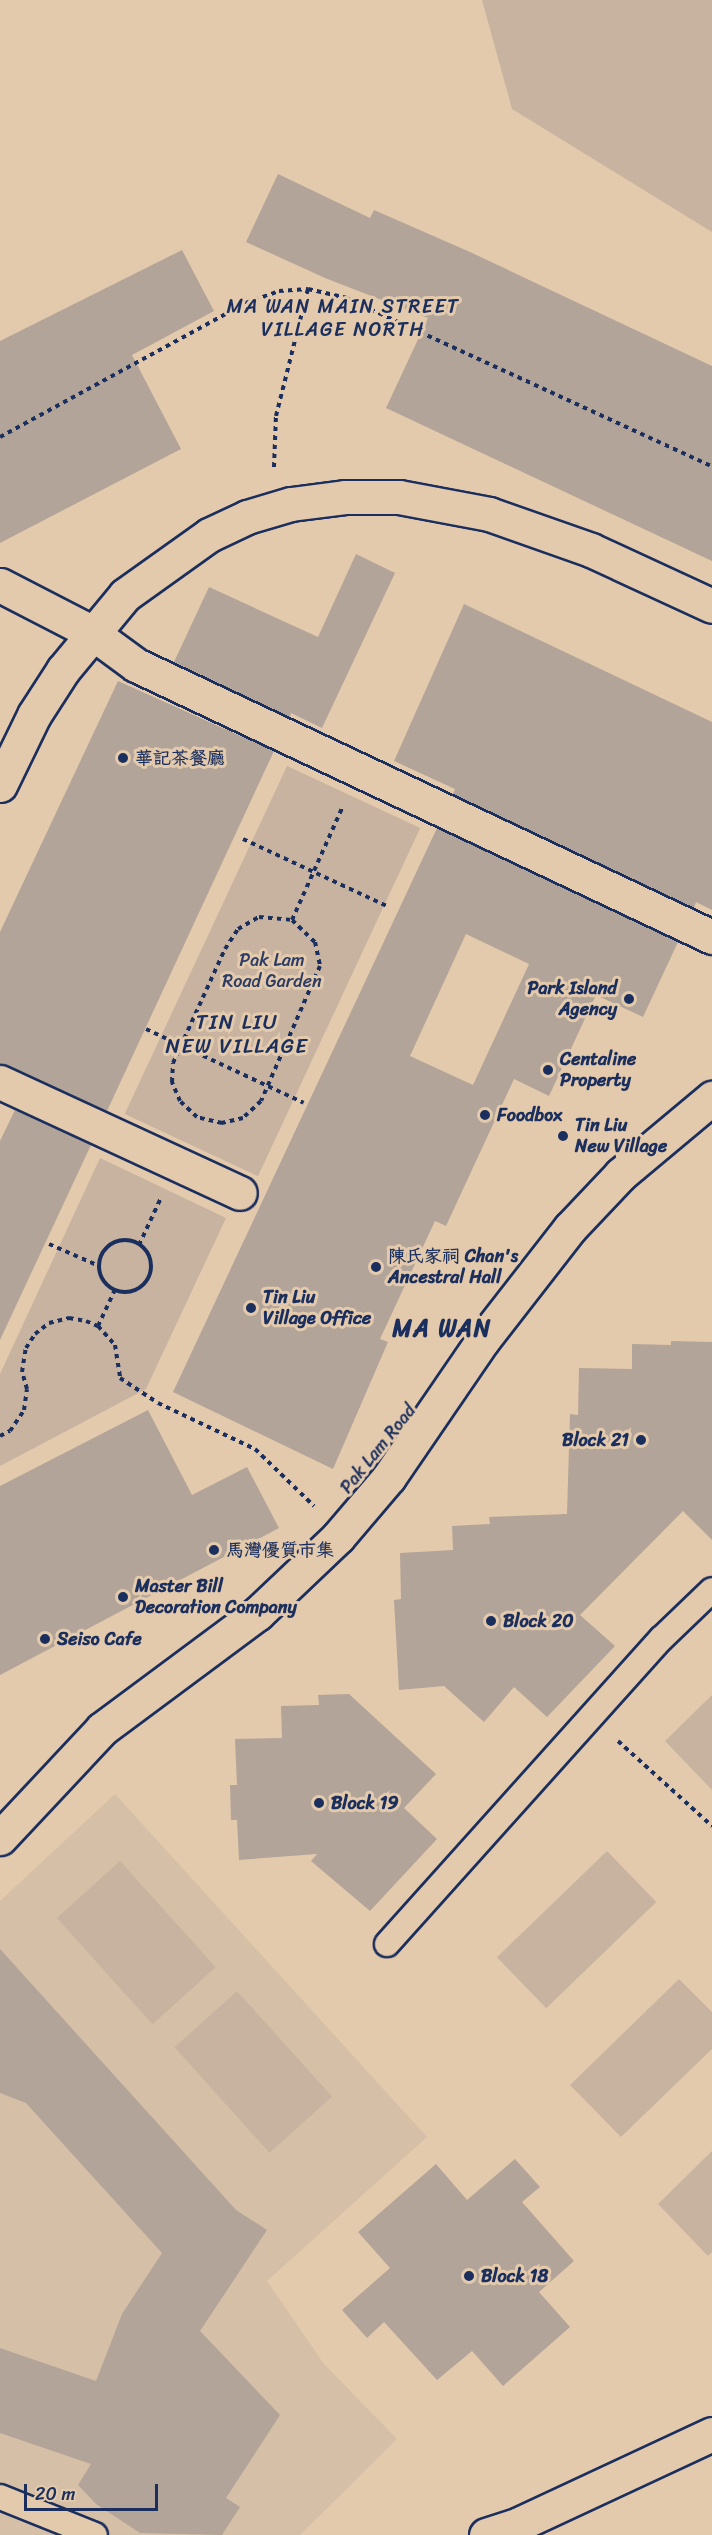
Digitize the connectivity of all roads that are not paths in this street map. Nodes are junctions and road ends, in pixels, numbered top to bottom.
1 (0, 585) edge
2 (712, 606) edge
3 (91, 632) junction
4 (0, 785) edge
5 (712, 937) edge
6 (0, 1082) edge
7 (712, 1098) edge
8 (240, 1193) dead end
9 (712, 1590) edge
10 (0, 1838) edge
11 (387, 1944) dead end
12 (712, 2434) edge
13 (0, 2497) edge
14 (95, 2535) edge
15 (486, 2535) edge

1 - 3 street
2 - 3 street
3 - 4 street
3 - 5 street
6 - 8 street
7 - 10 street, Pak Lam Road
9 - 11 lane
12 - 15 street
13 - 14 lane

